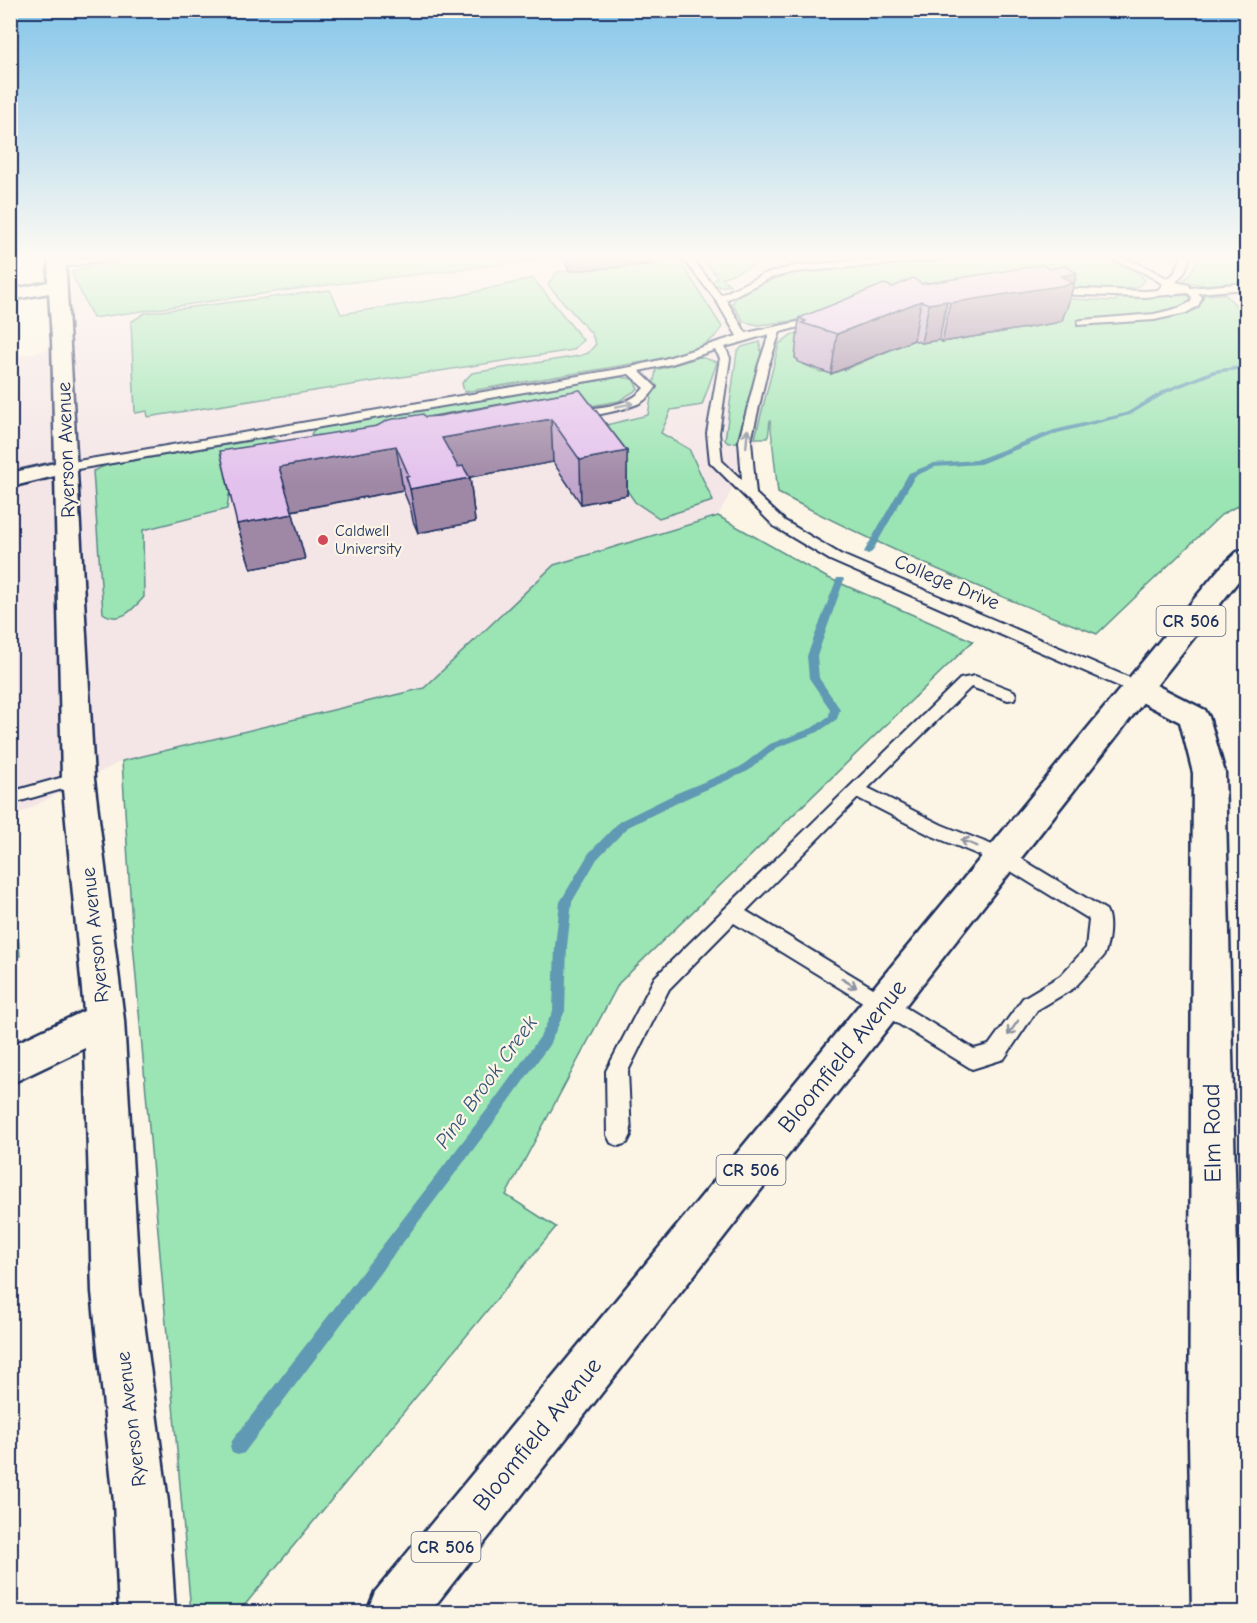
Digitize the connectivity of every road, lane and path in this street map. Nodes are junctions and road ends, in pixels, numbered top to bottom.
1 (61, 332) edge
2 (740, 332) edge
3 (768, 332) edge
4 (775, 332) edge
5 (743, 337) junction
6 (719, 346) junction
7 (631, 370) junction
8 (563, 416) edge
9 (284, 429) junction
10 (301, 441) edge
11 (66, 467) junction
12 (10, 480) edge
13 (750, 496) junction
14 (1246, 557) edge
15 (1138, 688) junction
16 (1008, 695) dead end
17 (78, 779) junction
18 (856, 789) junction
19 (10, 798) edge
20 (1003, 856) junction
21 (733, 913) junction
22 (884, 1004) junction
23 (104, 1020) junction
24 (10, 1066) edge
25 (619, 1135) dead end
26 (1231, 1438) edge
27 (147, 1612) edge
28 (394, 1612) edge
29 (1220, 1612) edge

1 - 11 street, Ryerson Avenue
2 - 5 lane
3 - 5 lane
13 -> 4 lane
5 - 6 lane
6 - 7 lane
6 - 13 lane, College Drive
8 -> 7 lane
7 - 9 lane
9 - 10 lane
9 - 11 lane
11 - 12 street
11 - 17 street, Ryerson Avenue
13 - 15 lane, College Drive
14 - 15 street, Bloomfield Avenue / CR 506
15 - 20 street, Bloomfield Avenue / CR 506
15 - 26 street, Elm Road
16 - 18 lane
17 - 19 lane
17 - 23 street, Ryerson Avenue
20 -> 18 lane
18 - 21 lane
20 - 22 street, Bloomfield Avenue / CR 506
20 -> 22 lane
21 -> 22 lane
21 - 25 lane
22 - 28 street, Bloomfield Avenue / CR 506
23 - 24 street
23 - 27 street, Ryerson Avenue
26 - 29 street, Elm Road

